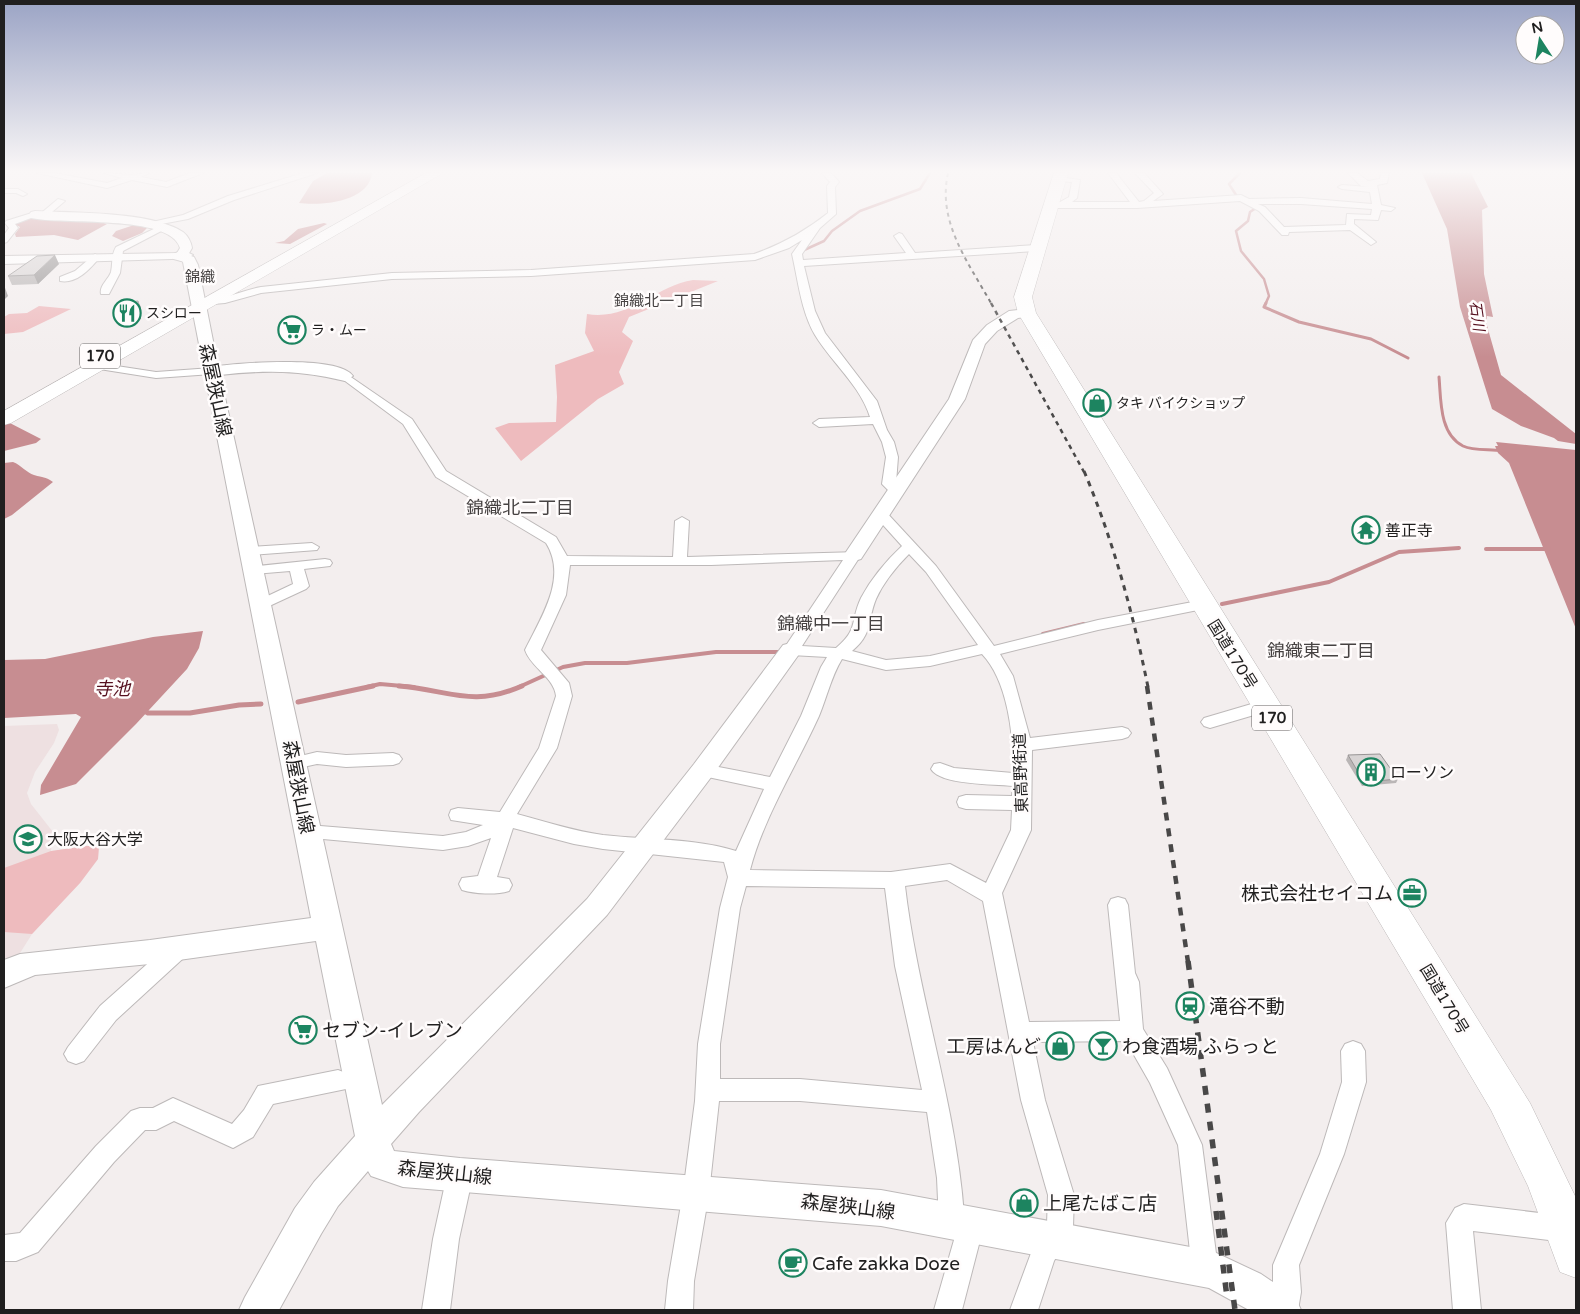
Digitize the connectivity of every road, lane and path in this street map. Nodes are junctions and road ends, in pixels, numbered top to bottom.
1 (144, 234) edge
2 (179, 234) edge
3 (320, 234) edge
4 (328, 234) edge
5 (805, 234) edge
6 (811, 234) edge
7 (1041, 234) edge
8 (1362, 234) edge
9 (899, 236) dead end
10 (1371, 242) dead end
11 (1036, 248) junction
12 (179, 255) junction
13 (912, 256) junction
14 (95, 257) junction
15 (116, 257) junction
16 (4, 260) edge
17 (799, 262) junction
18 (63, 278) dead end
19 (105, 292) dead end
20 (202, 304) junction
21 (1027, 313) junction
22 (98, 366) junction
23 (212, 371) junction
24 (345, 376) joint
25 (5, 415) edge
26 (878, 420) junction
27 (819, 423) dead end
28 (897, 491) junction
29 (881, 514) junction
30 (682, 521) dead end
31 (910, 546) junction
32 (312, 547) dead end
33 (854, 555) junction
34 (251, 561) junction
35 (564, 561) junction
36 (680, 561) junction
37 (325, 563) dead end
38 (296, 566) junction
39 (260, 605) junction
40 (1202, 605) junction
41 (791, 650) junction
42 (988, 650) junction
43 (840, 654) junction
44 (1265, 706) junction
45 (1210, 722) dead end
46 (1122, 734) dead end
47 (1022, 745) junction
48 (393, 759) dead end
49 (294, 764) junction
50 (940, 769) dead end
51 (703, 770) junction
52 (1023, 780) junction
53 (774, 785) junction
54 (966, 802) dead end
55 (1023, 804) junction
56 (458, 815) dead end
57 (507, 820) junction
58 (308, 832) junction
59 (643, 846) junction
60 (738, 876) junction
61 (894, 880) junction
62 (485, 884) dead end
63 (992, 896) junction
64 (1118, 905) dead end
65 (328, 928) junction
66 (181, 948) junction
67 (4, 975) edge
68 (1132, 1031) junction
69 (1020, 1032) junction
70 (1354, 1051) dead end
71 (76, 1054) dead end
72 (338, 1081) dead end
73 (707, 1090) junction
74 (937, 1102) junction
75 (373, 1140) junction
76 (460, 1175) junction
77 (696, 1193) junction
78 (961, 1224) junction
79 (1052, 1239) junction
80 (1572, 1242) edge
81 (4, 1248) edge
82 (1205, 1269) junction
83 (258, 1310) edge
84 (436, 1310) edge
85 (679, 1310) edge
86 (948, 1310) edge
87 (1024, 1310) edge
88 (1283, 1310) edge
89 (1466, 1310) edge

1 - 15 street
2 - 12 street
3 - 20 highway, 170
4 - 20 highway, 170
5 - 20 street
6 - 17 street
7 - 11 highway, 国道170号 / 170
8 - 10 street
9 - 13 street
11 - 13 street
11 - 21 highway, 国道170号 / 170
12 - 15 street
12 - 20 street, 森屋狭山線
13 - 17 street
14 - 15 street
14 - 16 street
14 - 18 street
15 - 19 street
17 - 26 street
20 - 22 highway, 170
20 - 23 street, 森屋狭山線
20 - 25 highway, 170
21 - 28 street
21 - 40 highway, 国道170号 / 170
22 - 23 street
22 - 25 highway, 170
23 - 24 street
23 - 34 street, 森屋狭山線
24 - 35 street
26 - 27 street
26 - 28 street
28 - 29 street
29 - 31 street, 東高野街道
29 - 33 street
30 - 36 street
31 - 42 street, 東高野街道
31 - 43 street
32 - 34 street
33 - 36 street
33 - 41 street
34 - 38 street
34 - 39 street, 森屋狭山線
35 - 36 street
35 - 57 street
37 - 38 street
38 - 39 street
39 - 49 street, 森屋狭山線
40 - 42 street
40 - 44 highway, 国道170号 / 170
41 - 43 street
41 - 51 street
42 - 43 street
42 - 47 street, 東高野街道
43 - 53 street
44 - 45 street
44 - 80 highway, 国道170号 / 170
46 - 47 street
47 - 52 street, 東高野街道
48 - 49 street
49 - 58 street, 森屋狭山線
50 - 52 street
51 - 53 street
51 - 59 street
52 - 55 street, 東高野街道
53 - 60 street
54 - 55 street
55 - 63 street, 東高野街道
56 - 57 street
57 - 58 street
57 - 59 street
57 - 62 street
58 - 65 street, 森屋狭山線
59 - 60 street
59 - 75 street
60 - 61 street
60 - 73 street
61 - 63 street
61 - 74 street
63 - 69 street
64 - 68 street
65 - 66 street
65 - 75 street, 森屋狭山線
66 - 67 street
66 - 71 street
68 - 69 street
68 - 82 street
69 - 79 street
70 - 88 street
72 - 81 street
73 - 74 street
73 - 77 street
74 - 78 street
75 - 76 street, 森屋狭山線
75 - 83 street
76 - 77 street, 森屋狭山線
76 - 84 street
77 - 78 street, 森屋狭山線
77 - 85 street
78 - 79 street, 森屋狭山線
78 - 86 street
79 - 82 street, 森屋狭山線
79 - 87 street
80 - 89 street
82 - 88 street, 森屋狭山線

